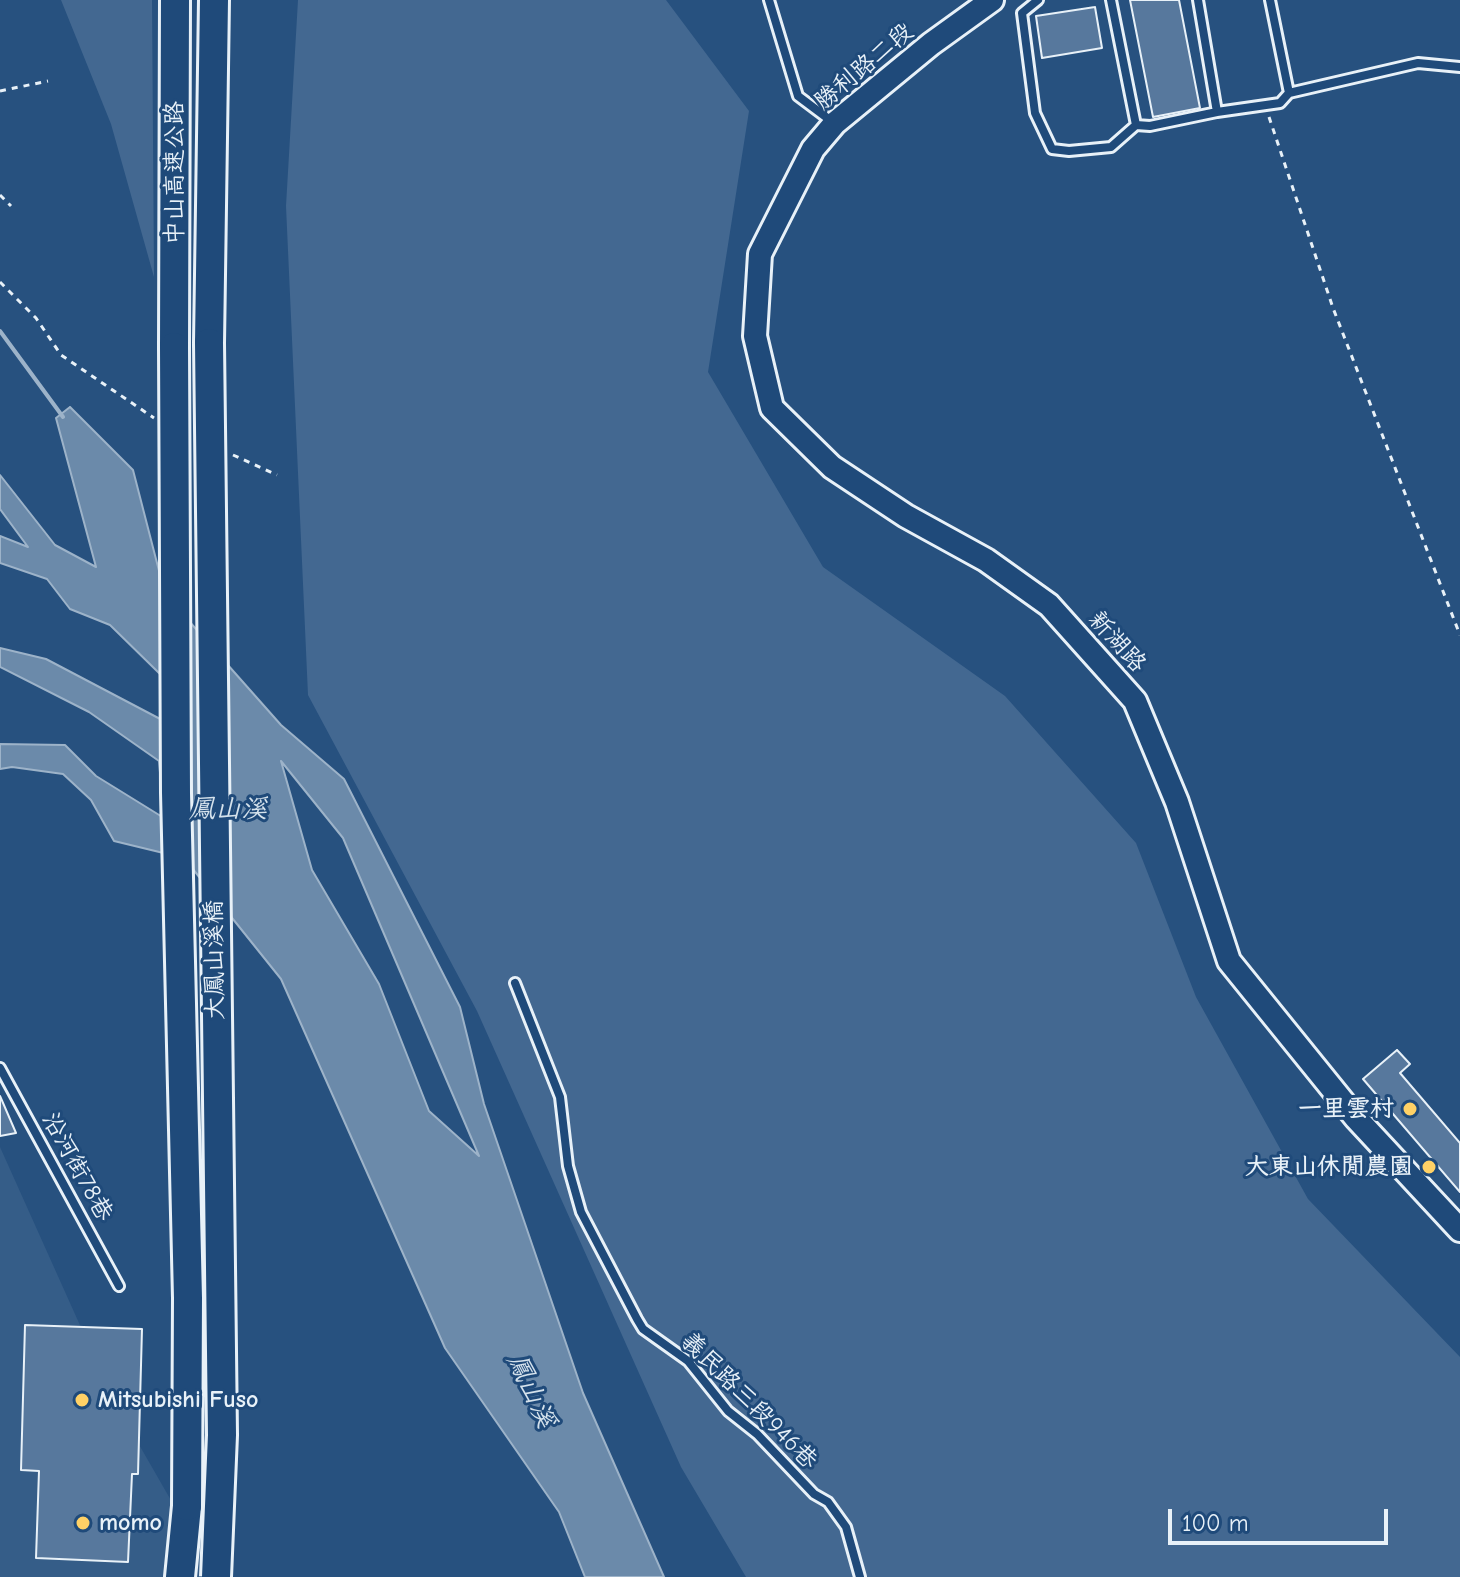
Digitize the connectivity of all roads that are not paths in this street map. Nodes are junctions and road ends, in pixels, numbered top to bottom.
1 (175, 0) edge
2 (214, 0) edge
3 (769, 0) edge
4 (992, 0) edge
5 (1038, 0) edge
6 (1111, 0) edge
7 (1198, 0) edge
8 (1270, 0) edge
9 (1460, 67) edge
10 (1289, 93) junction
11 (1217, 112) junction
12 (835, 123) junction
13 (1136, 125) junction
14 (813, 149) joint
15 (209, 343) joint
16 (174, 347) joint
17 (515, 983) dead end
18 (0, 1068) edge
19 (1460, 1230) edge
20 (119, 1286) dead end
21 (180, 1577) edge
22 (216, 1577) edge
23 (860, 1577) edge

1 - 16 highway, 中山高速公路
2 - 15 highway, 中山高速公路
3 - 12 lane
4 - 12 main road, 勝利路二段
5 - 13 lane
6 - 13 lane
7 - 11 lane
8 - 10 lane
9 - 10 lane
10 - 11 lane
11 - 13 lane
12 - 14 main road, 勝利路二段
14 - 19 main road, 新湖路
15 - 22 highway, 大鳳山溪橋, bridge
16 - 21 highway, 大鳳山溪橋, bridge
17 - 23 lane, 義民路三段946巷
18 - 20 lane, 沿河街78巷

